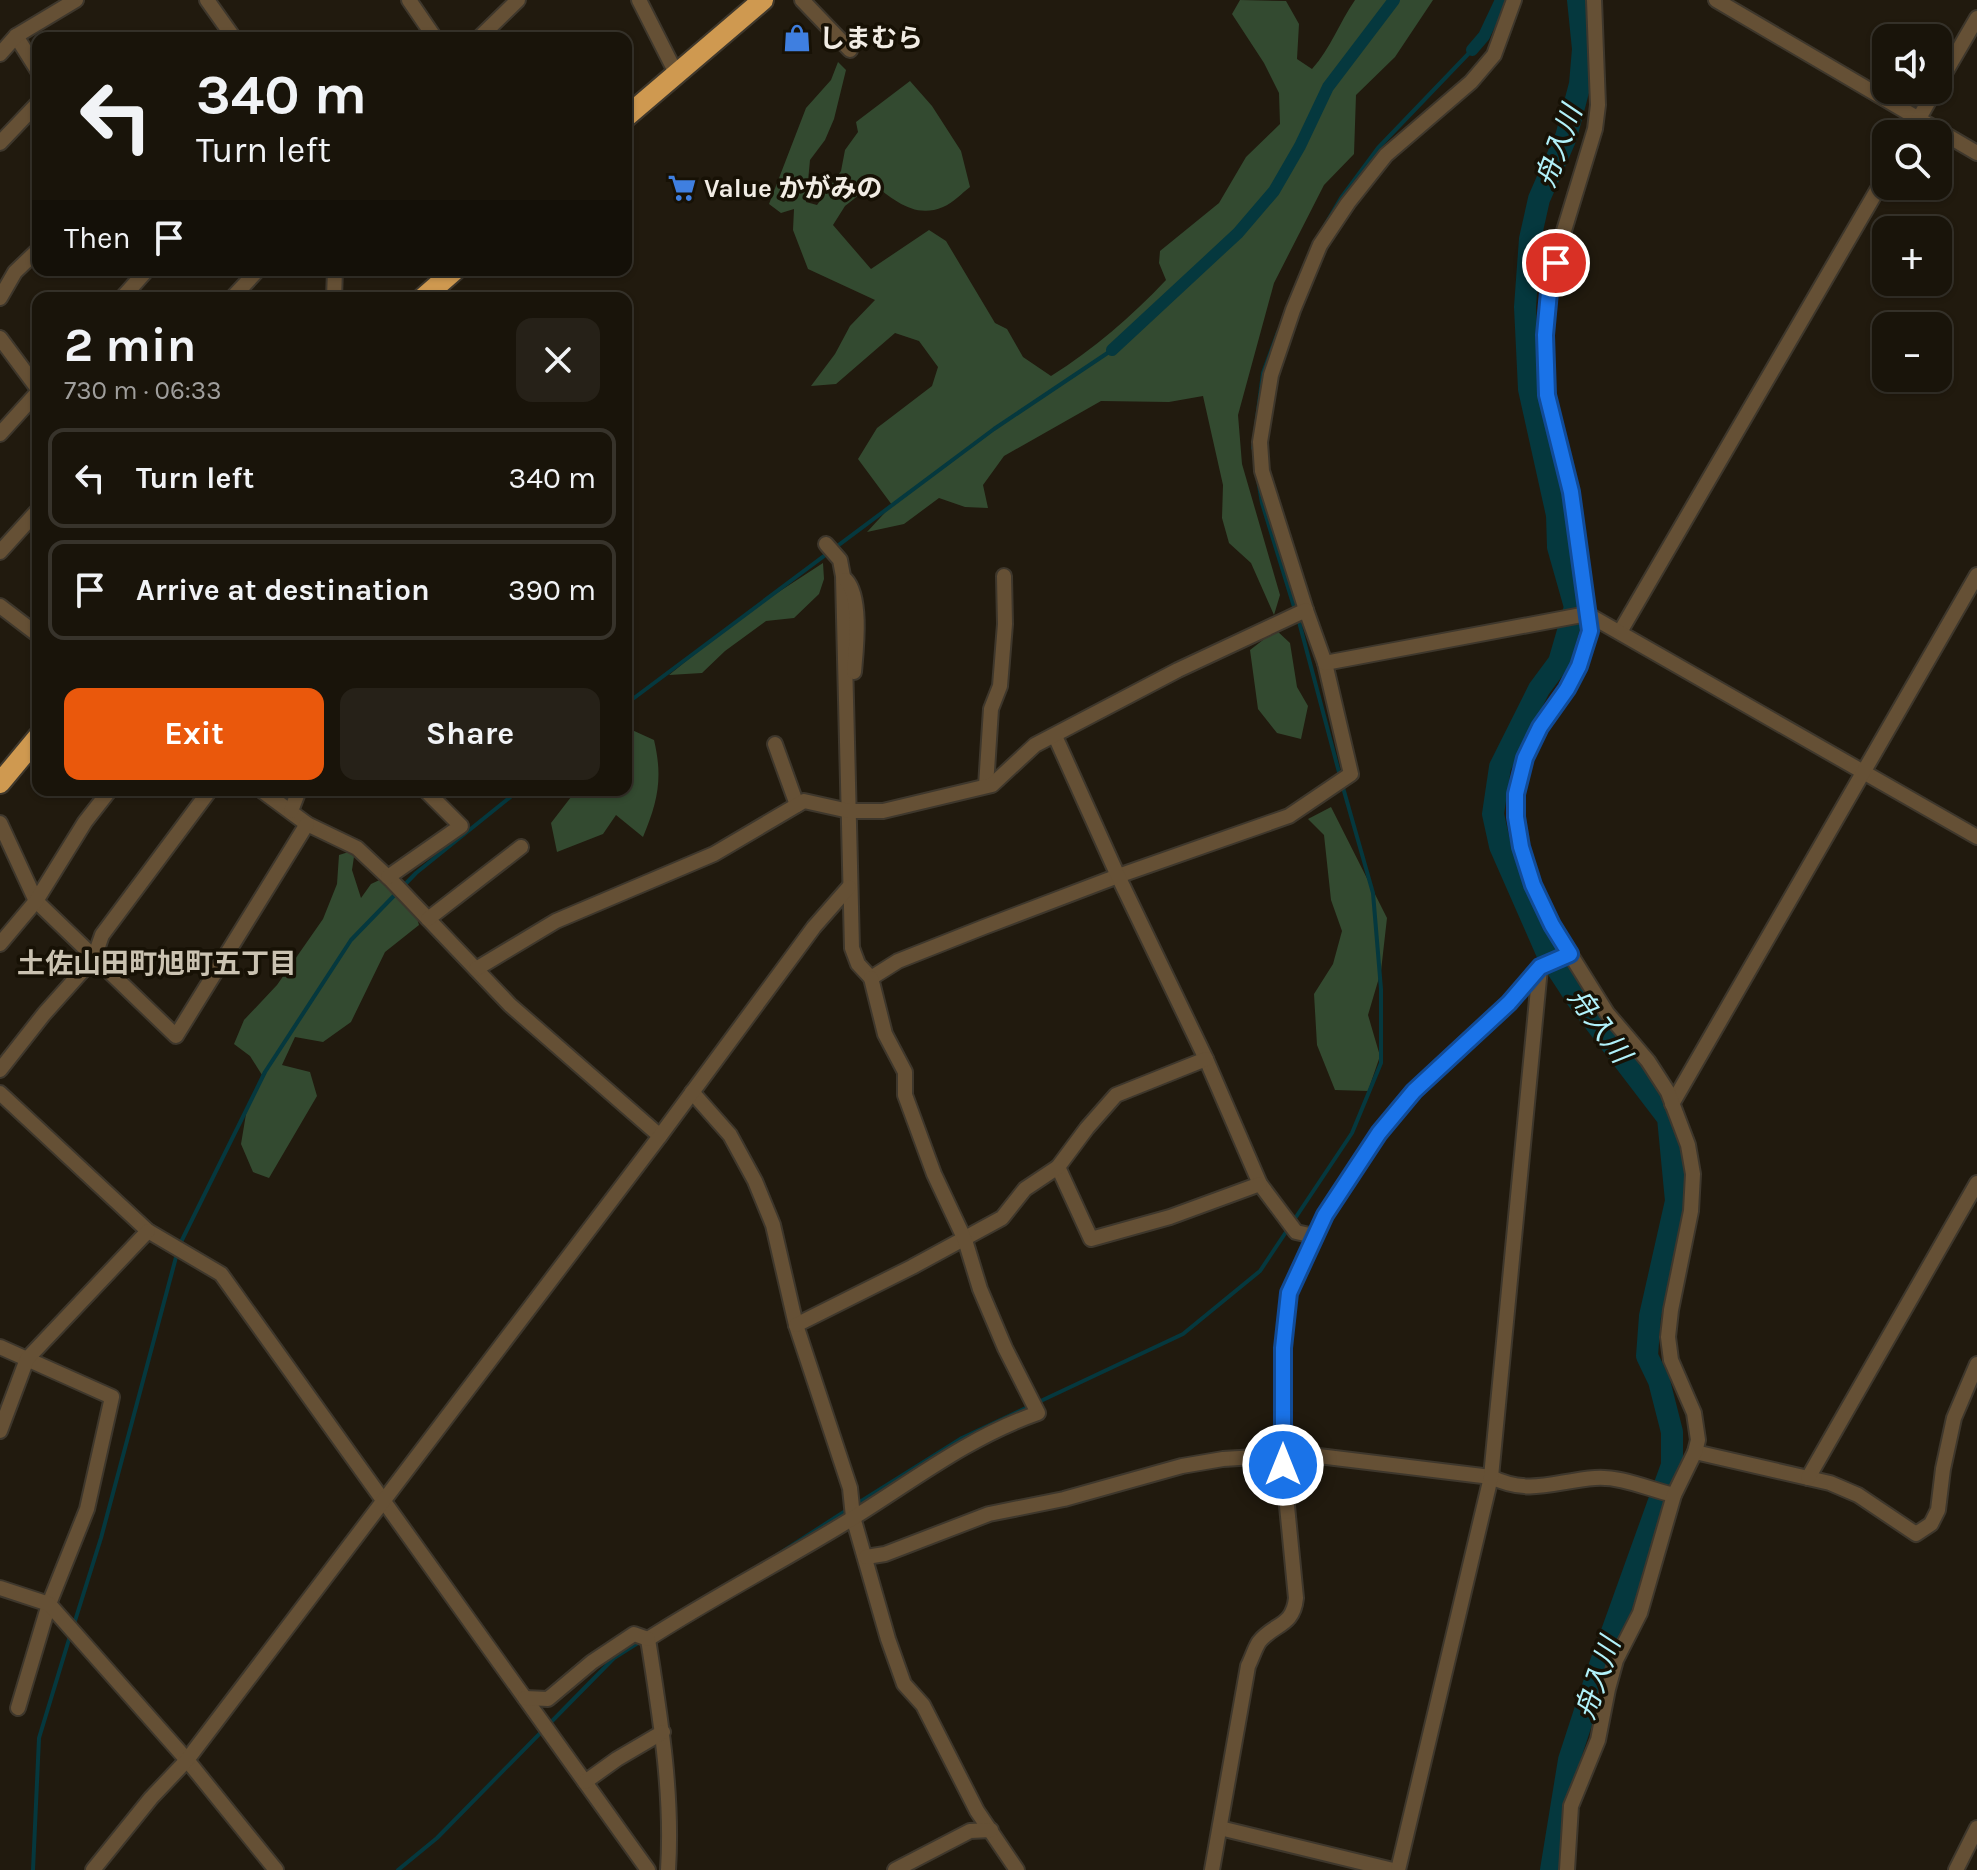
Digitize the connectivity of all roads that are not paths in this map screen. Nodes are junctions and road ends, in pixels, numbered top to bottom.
1 (76, 0) edge
2 (207, 0) edge
3 (409, 0) edge
4 (518, 0) edge
5 (639, 0) edge
6 (763, 0) edge
7 (802, 0) edge
8 (1514, 0) edge
9 (1594, 0) edge
10 (1716, 0) edge
11 (1977, 18) edge
12 (230, 32) edge
13 (431, 32) edge
14 (485, 32) edge
15 (16, 36) junction
16 (850, 50) dead end
17 (0, 54) edge
18 (32, 61) edge
19 (1952, 62) edge
20 (676, 73) junction
21 (1928, 104) edge
22 (32, 109) edge
23 (632, 112) edge
24 (1919, 119) junction
25 (0, 143) edge
26 (1977, 153) edge
27 (1872, 199) edge
28 (32, 256) edge
29 (142, 276) edge
30 (252, 276) edge
31 (448, 276) edge
32 (127, 292) edge
33 (238, 292) edge
34 (430, 292) edge
35 (0, 298) edge
36 (0, 338) edge
37 (32, 382) edge
38 (32, 397) edge
39 (0, 434) edge
40 (32, 517) edge
41 (826, 544) dead end
42 (0, 552) edge
43 (1977, 575) edge
44 (1004, 576) dead end
45 (0, 606) edge
46 (1303, 612) junction
47 (1587, 614) junction
48 (32, 630) edge
49 (1620, 632) junction
50 (1325, 663) junction
51 (1055, 736) junction
52 (32, 744) edge
53 (775, 744) dead end
54 (1863, 772) junction
55 (0, 783) edge
56 (986, 786) junction
57 (105, 796) edge
58 (206, 796) edge
59 (270, 796) edge
60 (297, 796) edge
61 (431, 796) edge
62 (797, 805) junction
63 (291, 811) junction
64 (849, 811) junction
65 (0, 823) edge
66 (307, 824) junction
67 (1977, 837) edge
68 (521, 847) dead end
69 (1118, 876) junction
70 (390, 879) junction
71 (849, 887) junction
72 (36, 901) junction
73 (434, 924) junction
74 (0, 944) edge
75 (1570, 954) junction
76 (94, 958) junction
77 (1540, 967) junction
78 (476, 969) junction
79 (871, 978) junction
80 (1206, 1059) junction
81 (0, 1070) edge
82 (692, 1092) junction
83 (0, 1093) edge
84 (1672, 1104) junction
85 (660, 1136) junction
86 (1058, 1167) junction
87 (1977, 1183) edge
88 (1260, 1184) junction
89 (148, 1231) junction
90 (1314, 1236) junction
91 (965, 1240) junction
92 (796, 1325) junction
93 (0, 1347) edge
94 (27, 1359) junction
95 (1977, 1364) edge
96 (0, 1431) edge
97 (1695, 1452) junction
98 (1283, 1455) junction
99 (1491, 1477) junction
100 (1808, 1478) junction
101 (1665, 1493) junction
102 (384, 1500) junction
103 (853, 1517) junction
104 (866, 1557) junction
105 (0, 1588) edge
106 (49, 1604) junction
107 (641, 1637) junction
108 (525, 1698) junction
109 (18, 1708) dead end
110 (663, 1732) junction
111 (187, 1760) junction
112 (585, 1782) junction
113 (1220, 1828) junction
114 (1977, 1828) edge
115 (991, 1830) junction
116 (93, 1870) edge
117 (276, 1870) edge
118 (648, 1870) edge
119 (668, 1870) edge
120 (895, 1870) edge
121 (1017, 1870) edge
122 (1212, 1870) edge
123 (1395, 1870) edge
124 (1567, 1870) edge
125 (1956, 1870) edge

1 - 15 street
2 - 12 street
3 - 13 street
4 - 14 street
5 - 20 street
6 - 20 highway
7 - 16 street
8 - 46 street
9 - 47 street
10 - 24 street
11 - 19 street
15 - 17 street
15 - 18 street
20 - 23 highway
21 - 24 street
22 - 25 street
24 - 26 street
27 - 49 street
28 - 35 street
29 - 32 street
30 - 33 street
31 - 34 highway
36 - 37 street
38 - 39 street
40 - 42 street
41 - 64 street
43 - 54 street
44 - 56 street
45 - 48 street
46 - 50 street
46 - 51 street
47 - 49 street
47 - 50 street
47 - 75 street
49 - 54 street
50 - 69 street
51 - 56 street
51 - 69 street
52 - 55 highway
53 - 62 street
54 - 67 street
54 - 84 street
56 - 64 street
57 - 72 street
58 - 76 street
59 - 63 street
60 - 63 street
61 - 70 street
62 - 64 street
62 - 78 street
63 - 66 street
64 - 71 street
65 - 72 street
66 - 70 street
66 - 76 street
68 - 73 street
69 - 79 street
69 - 80 street
70 - 73 street
71 - 79 street
71 - 82 street
72 - 74 street
72 - 76 street
73 - 78 street
75 - 77 street
75 - 84 street
76 - 81 street
77 - 90 street
77 - 99 street
78 - 85 street
79 - 91 street
80 - 86 street
80 - 88 street
82 - 85 street
82 - 92 street
83 - 89 street
84 - 97 street
85 - 102 street
86 - 88 street
86 - 91 street
87 - 100 street
88 - 90 street
89 - 94 street
89 - 102 street
90 - 98 street
91 - 92 street
91 - 103 street
92 - 103 street
93 - 94 street
94 - 96 street
94 - 106 street
95 - 100 street
97 - 100 street
97 - 101 street
98 - 99 street
98 - 104 street
98 - 113 street
99 - 101 street
99 - 123 street
101 - 124 street
102 - 108 street
102 - 111 street
103 - 104 street
103 - 107 street
104 - 115 street
105 - 106 street
106 - 109 street
106 - 111 street
107 - 108 street
107 - 110 street
108 - 112 street
110 - 112 street
110 - 119 street
111 - 116 street
111 - 117 street
112 - 118 street
113 - 122 street
113 - 123 street
114 - 125 street
115 - 120 street
115 - 121 street

